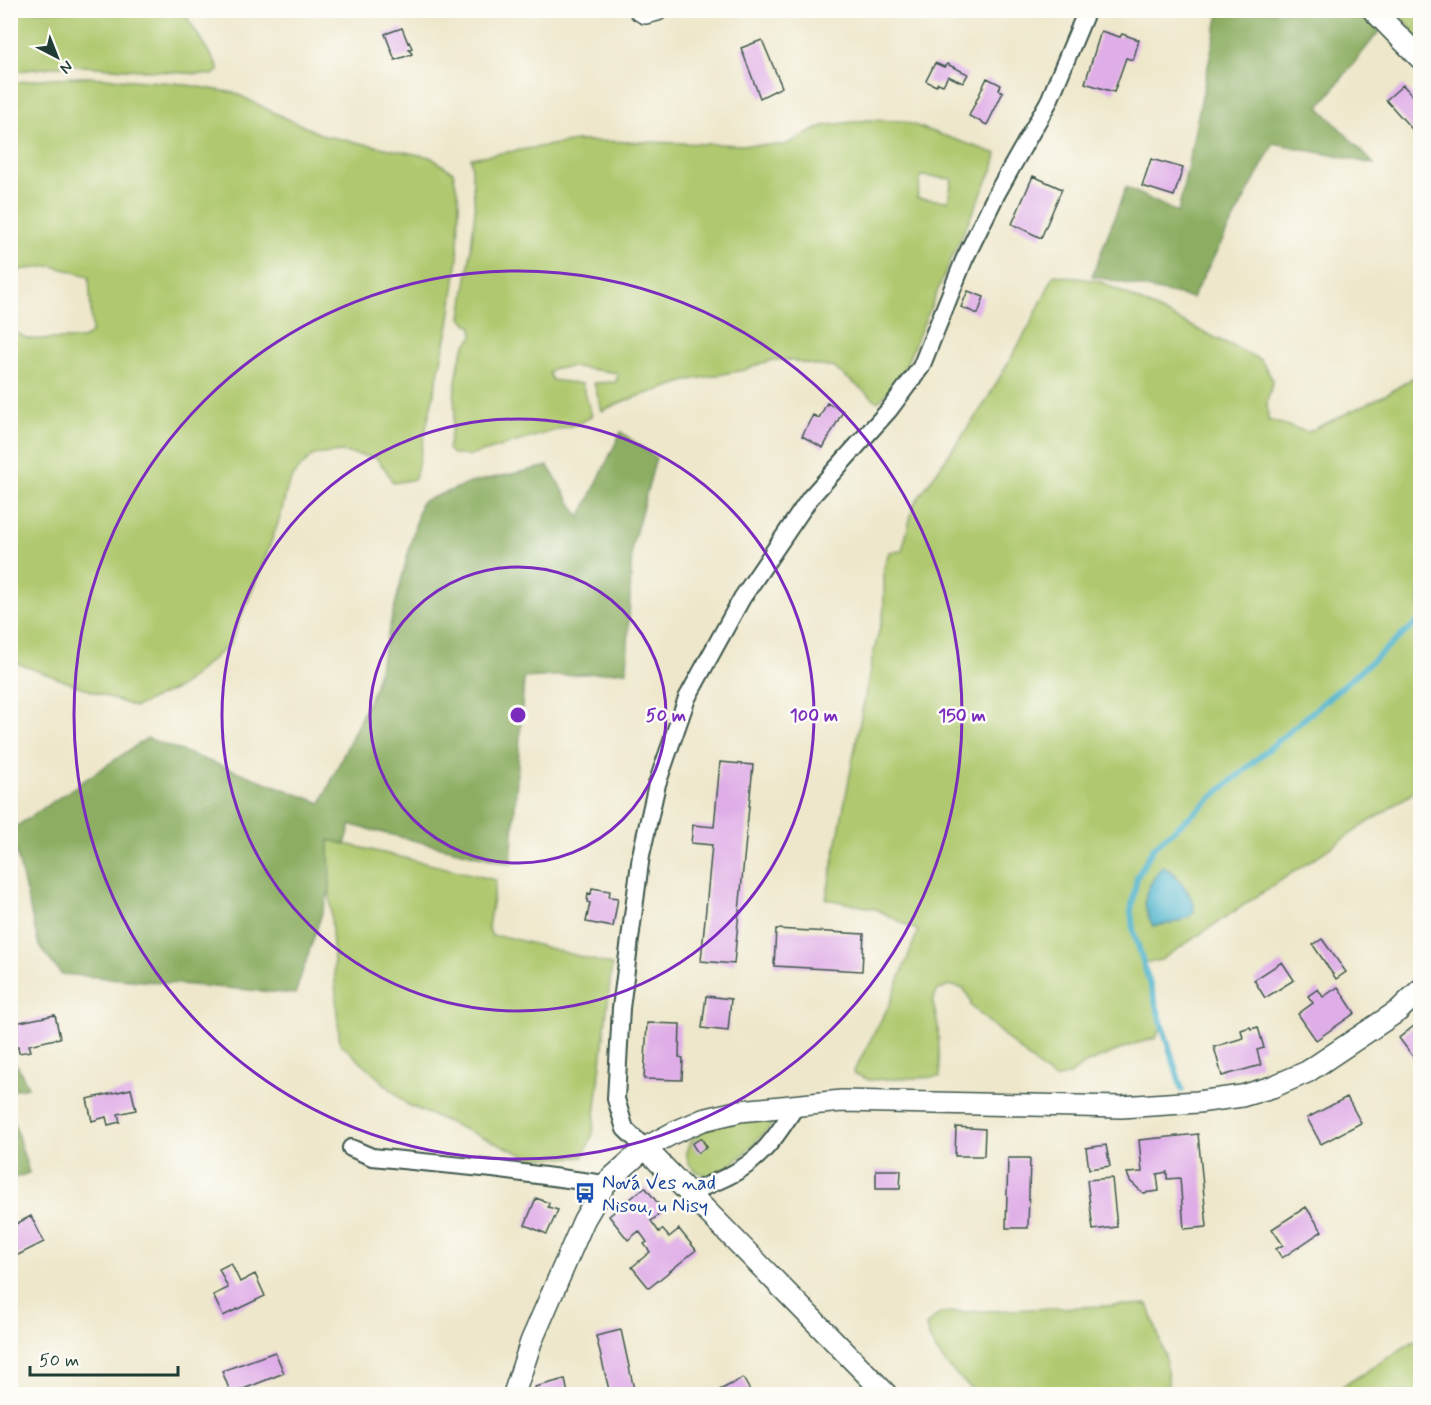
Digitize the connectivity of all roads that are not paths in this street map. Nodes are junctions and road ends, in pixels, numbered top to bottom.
1 (640, 10) edge
2 (657, 10) edge
3 (1087, 10) edge
4 (1381, 12) edge
5 (1420, 58) edge
6 (1420, 990) edge
7 (796, 1106) junction
8 (351, 1148) dead end
9 (645, 1148) junction
10 (605, 1184) junction
11 (689, 1192) junction
12 (514, 1395) edge
13 (886, 1395) edge

1 - 2 street
3 - 9 street
4 - 5 street
6 - 7 street
7 - 9 street
7 - 11 street
8 - 10 street
9 - 10 street
9 - 11 street
10 - 12 street
11 - 13 street

